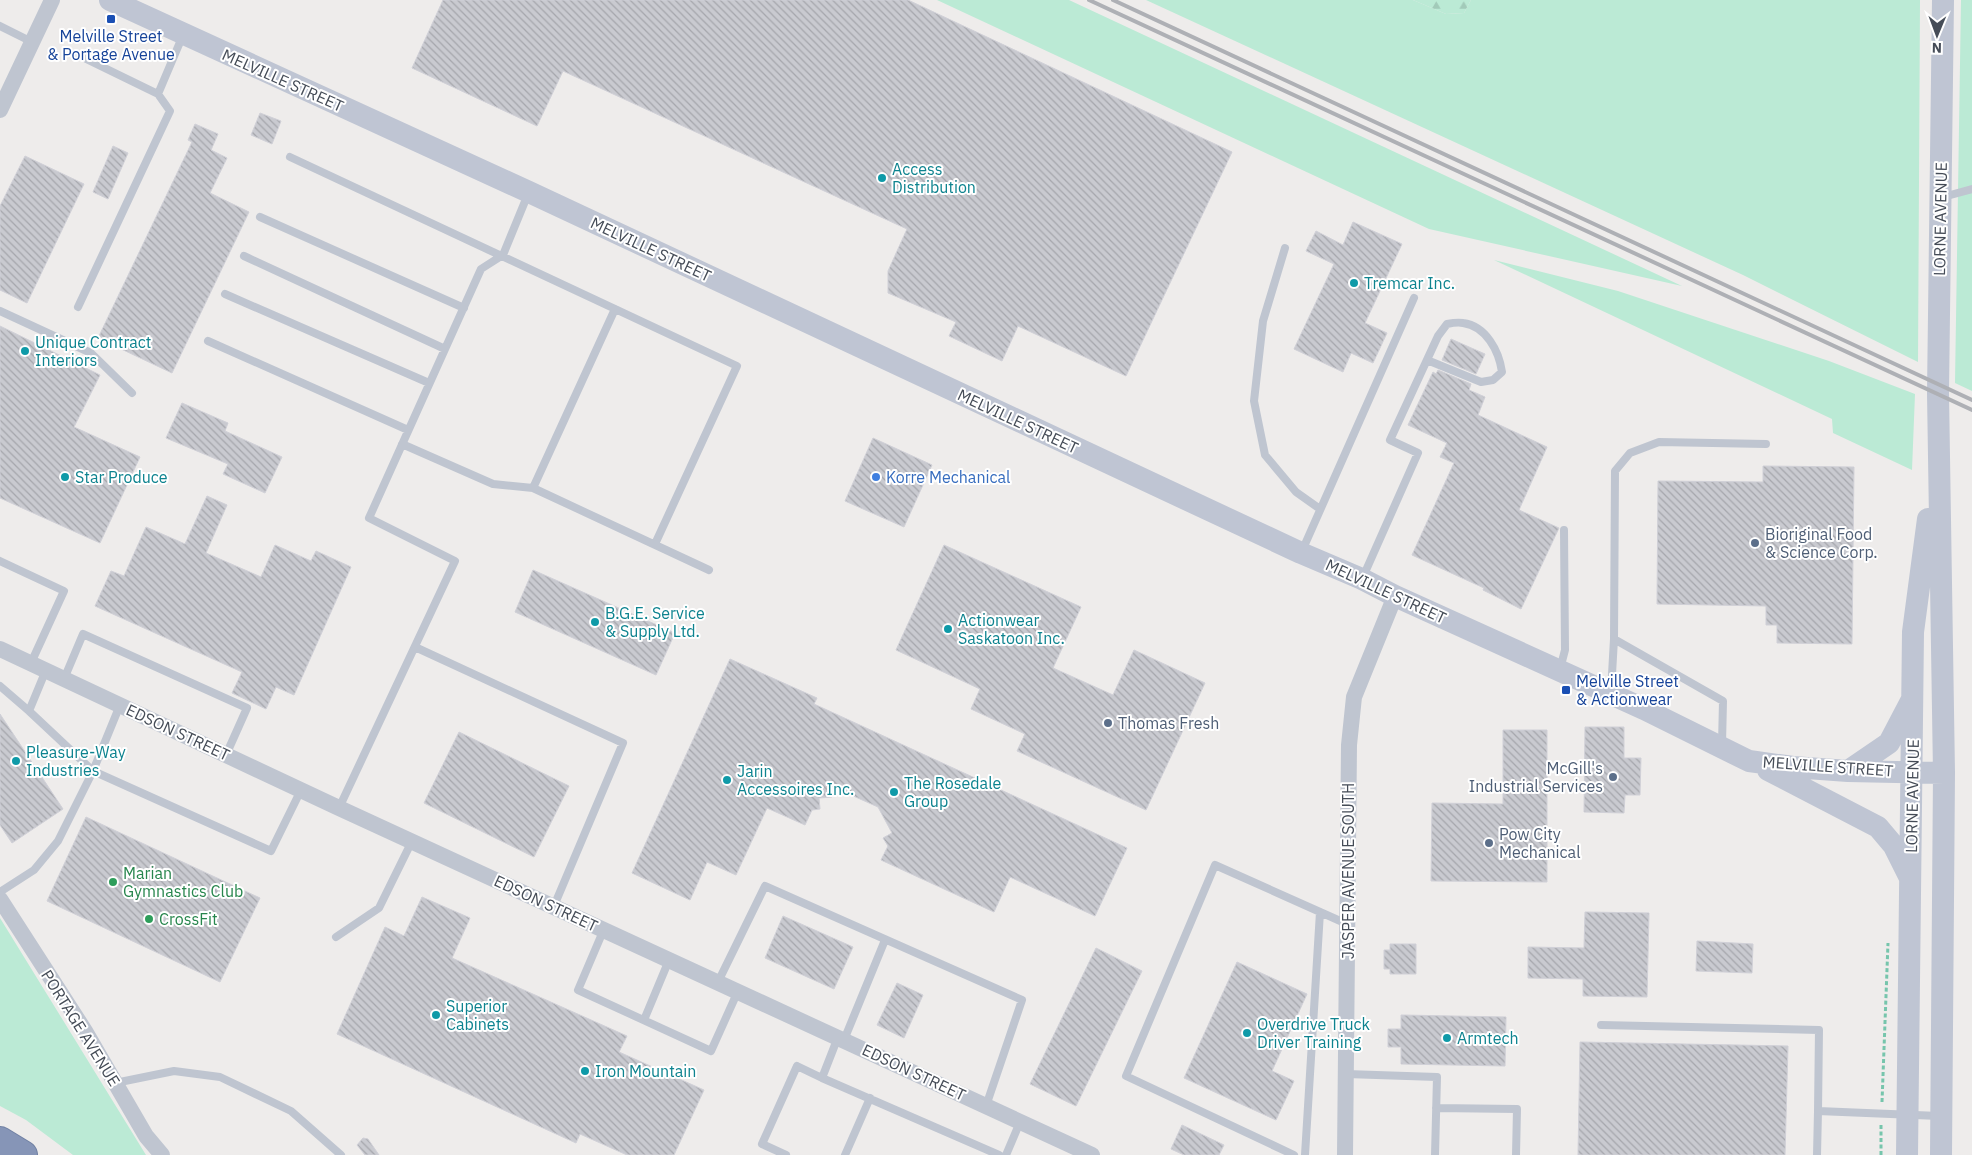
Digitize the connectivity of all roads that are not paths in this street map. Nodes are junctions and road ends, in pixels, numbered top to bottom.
1 (52, 0) edge
2 (110, 0) edge
3 (1943, 0) edge
4 (0, 26) edge
5 (183, 35) junction
6 (32, 42) junction
7 (78, 55) dead end
8 (158, 94) junction
9 (0, 110) edge
10 (290, 157) dead end
11 (1972, 189) edge
12 (529, 192) junction
13 (1940, 198) junction
14 (260, 217) dead end
15 (1285, 248) dead end
16 (503, 255) junction
17 (244, 256) dead end
18 (225, 294) dead end
19 (1414, 298) dead end
20 (78, 307) dead end
21 (464, 308) junction
22 (614, 309) junction
23 (0, 311) edge
24 (208, 341) dead end
25 (445, 349) junction
26 (1427, 360) junction
27 (429, 383) junction
28 (132, 393) dead end
29 (408, 430) junction
30 (1938, 438) junction
31 (402, 444) junction
32 (1766, 444) dead end
33 (533, 488) junction
34 (1320, 509) junction
35 (1564, 530) dead end
36 (655, 544) junction
37 (1301, 553) junction
38 (1, 564) edge
39 (709, 570) dead end
40 (1362, 579) junction
41 (1395, 596) junction
42 (1614, 639) junction
43 (415, 647) junction
44 (0, 649) edge
45 (38, 667) junction
46 (1560, 671) junction
47 (64, 679) junction
48 (0, 686) edge
49 (1611, 695) junction
50 (1912, 698) junction
51 (120, 705) junction
52 (29, 711) junction
53 (1721, 748) junction
54 (226, 755) junction
55 (1749, 760) junction
56 (94, 771) junction
57 (1848, 771) junction
58 (1912, 772) junction
59 (1944, 773) junction
60 (301, 790) junction
61 (339, 808) junction
62 (412, 841) junction
63 (1910, 879) junction
64 (0, 892) edge
65 (0, 899) edge
66 (554, 906) junction
67 (1320, 912) junction
68 (1347, 924) junction
69 (604, 929) junction
70 (336, 937) dead end
71 (885, 940) junction
72 (669, 959) junction
73 (718, 982) junction
74 (738, 991) junction
75 (644, 1020) junction
76 (1601, 1024) dead end
77 (841, 1039) junction
78 (1346, 1074) junction
79 (822, 1078) junction
80 (115, 1083) junction
81 (870, 1098) junction
82 (986, 1106) junction
83 (1436, 1108) junction
84 (1818, 1111) junction
85 (1908, 1115) junction
86 (1941, 1116) junction
87 (1020, 1122) junction
88 (0, 1141) edge
89 (0, 1150) edge
90 (6, 1155) edge
91 (23, 1155) edge
92 (162, 1155) edge
93 (341, 1155) edge
94 (786, 1155) edge
95 (845, 1155) edge
96 (998, 1155) edge
97 (1006, 1155) edge
98 (1092, 1155) edge
99 (1294, 1155) edge
100 (1305, 1155) edge
101 (1345, 1155) edge
102 (1435, 1155) edge
103 (1516, 1155) edge
104 (1817, 1155) edge
105 (1907, 1155) edge
106 (1941, 1155) edge

1 - 6 street
2 - 5 main road, MELVILLE STREET
3 - 13 main road, LORNE AVENUE
4 - 6 lane
5 - 8 lane
5 - 12 main road, MELVILLE STREET
6 - 9 street
7 - 8 lane
8 - 20 lane
10 - 16 lane
11 - 13 lane
12 - 16 lane
12 - 37 main road, MELVILLE STREET
13 - 30 main road, LORNE AVENUE
14 - 21 lane
15 - 34 lane
16 - 21 lane
16 - 22 lane
17 - 25 lane
18 - 27 lane
19 - 34 lane
21 - 25 lane
22 - 33 lane
22 - 36 lane
23 - 28 lane
24 - 29 lane
25 - 27 lane
26 - 26 lane
26 - 40 lane
27 - 29 lane
29 - 31 lane
30 - 50 main road, LORNE AVENUE
30 - 59 main road, LORNE AVENUE
31 - 33 lane
31 - 43 lane
32 - 42 lane
33 - 36 lane
34 - 37 lane
35 - 46 lane
36 - 39 lane
37 - 40 main road, MELVILLE STREET
38 - 45 lane
40 - 41 main road, MELVILLE STREET
41 - 46 main road, MELVILLE STREET
41 - 68 street, JASPER AVENUE SOUTH
42 - 49 lane
42 - 53 lane
43 - 61 lane
43 - 66 lane
44 - 45 street, EDSON STREET
45 - 47 street, EDSON STREET
45 - 52 lane
46 - 49 main road, MELVILLE STREET
47 - 51 street, EDSON STREET
47 - 54 lane
48 - 52 lane
49 - 53 main road, MELVILLE STREET
50 - 57 main road
50 - 58 main road, LORNE AVENUE
51 - 54 street, EDSON STREET
51 - 56 lane
52 - 56 lane
53 - 55 main road, MELVILLE STREET
54 - 60 street, EDSON STREET
55 - 57 main road, MELVILLE STREET
55 - 63 main road
56 - 60 lane
56 - 64 lane
57 - 58 main road, MELVILLE STREET
58 - 59 main road, MELVILLE STREET
58 - 63 main road, LORNE AVENUE
59 - 86 main road, LORNE AVENUE
60 - 61 street, EDSON STREET
61 - 62 street, EDSON STREET
62 - 66 street, EDSON STREET
62 - 70 lane
63 - 85 main road, LORNE AVENUE
65 - 80 street, PORTAGE AVENUE
66 - 69 street, EDSON STREET
67 - 68 lane
67 - 99 lane
67 - 100 lane
68 - 78 street, JASPER AVENUE SOUTH
69 - 72 street, EDSON STREET
69 - 75 lane
71 - 73 lane
71 - 77 lane
71 - 82 lane
72 - 73 street, EDSON STREET
72 - 75 lane
73 - 74 street, EDSON STREET
74 - 75 lane
74 - 77 street, EDSON STREET
76 - 84 lane
77 - 79 lane
77 - 82 street, EDSON STREET
78 - 83 lane
78 - 101 street, JASPER AVENUE SOUTH
79 - 81 lane
79 - 94 lane
80 - 92 street, PORTAGE AVENUE
80 - 93 lane
81 - 95 lane
81 - 96 lane
82 - 87 street, EDSON STREET
83 - 102 lane
83 - 103 lane
84 - 85 lane
84 - 104 lane
85 - 86 lane
85 - 105 main road, LORNE AVENUE
86 - 106 main road, LORNE AVENUE
87 - 97 lane
87 - 98 street, EDSON STREET
88 - 91 highway
89 - 90 highway

